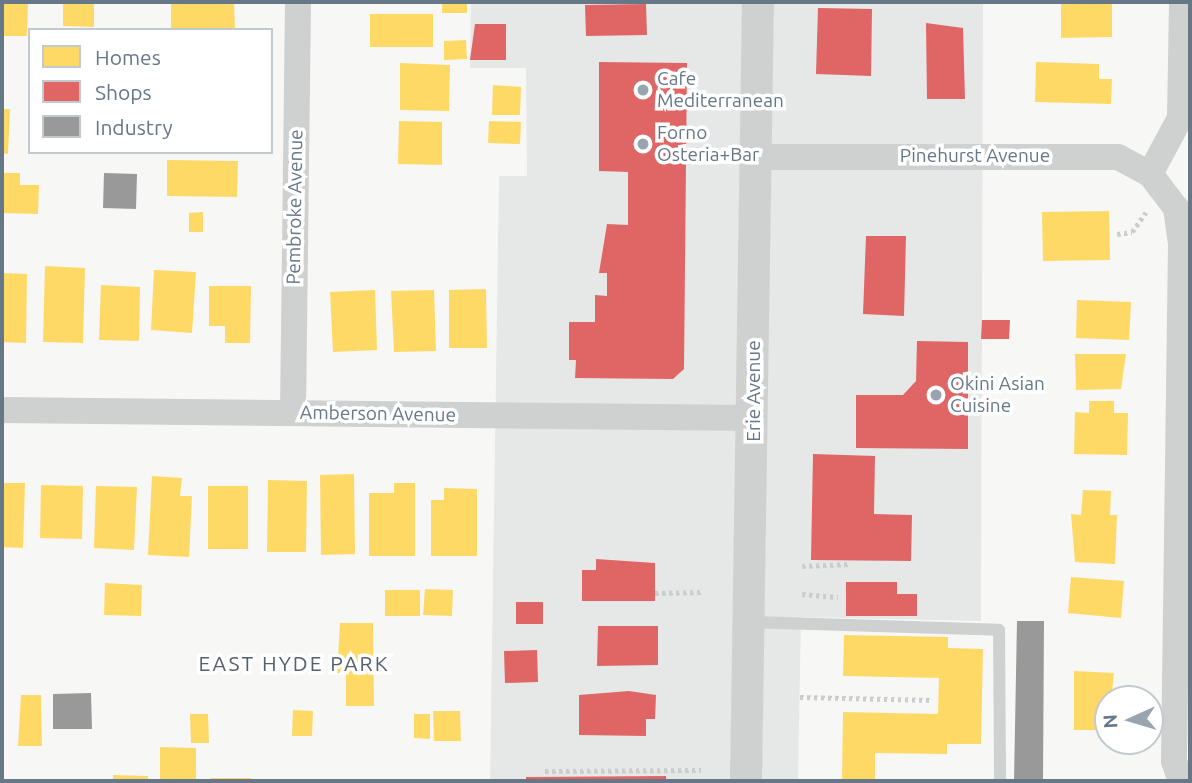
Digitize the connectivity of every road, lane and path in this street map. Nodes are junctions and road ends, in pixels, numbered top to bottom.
1 (298, 2) edge
2 (758, 2) edge
3 (1182, 2) edge
4 (753, 156) junction
5 (1150, 174) junction
6 (1164, 209) junction
7 (1117, 234) dead end
8 (2, 410) edge
9 (293, 412) junction
10 (754, 418) junction
11 (850, 565) dead end
12 (802, 566) dead end
13 (704, 592) dead end
14 (655, 593) dead end
15 (802, 594) dead end
16 (838, 597) dead end
17 (749, 622) junction
18 (800, 697) dead end
19 (931, 700) dead end
20 (701, 770) dead end
21 (545, 771) dead end
22 (746, 781) edge
23 (1000, 781) edge
24 (1181, 781) edge

1 - 9 street, Pembroke Avenue
2 - 4 street, Erie Avenue
3 - 5 street
4 - 5 street, Pinehurst Avenue
4 - 10 street, Erie Avenue
5 - 6 street, Pinehurst Avenue
6 - 7 path
6 - 24 street
8 - 9 street, Amberson Avenue
9 - 10 street, Amberson Avenue
10 - 17 street, Erie Avenue
11 - 12 path
13 - 14 path
15 - 16 path
17 - 22 street, Erie Avenue
17 - 23 lane
18 - 19 path
20 - 21 path

